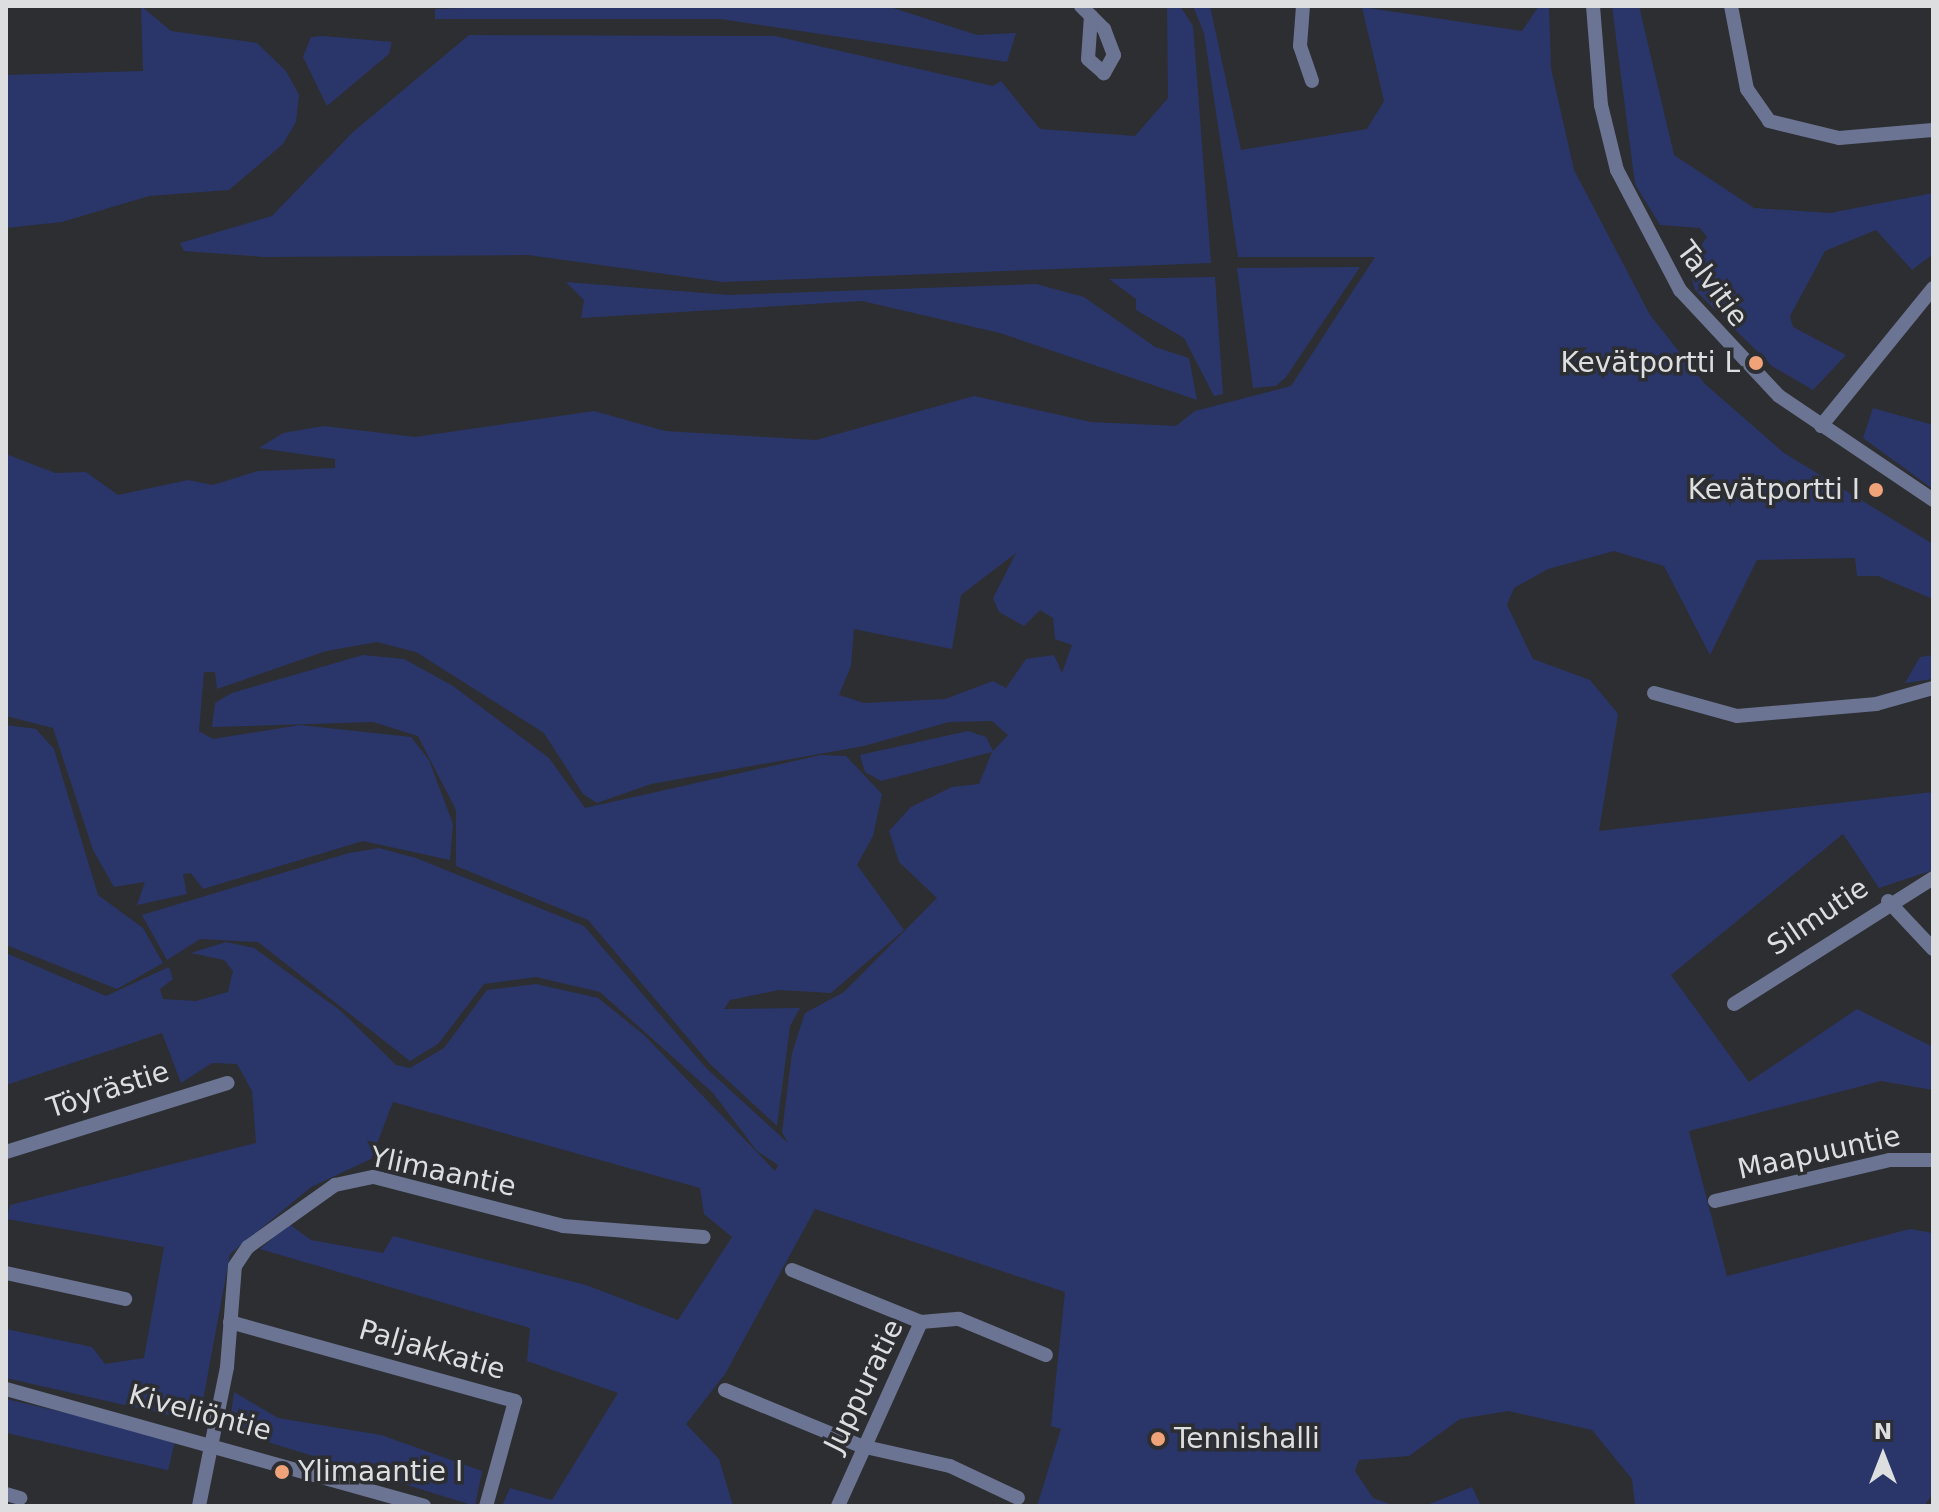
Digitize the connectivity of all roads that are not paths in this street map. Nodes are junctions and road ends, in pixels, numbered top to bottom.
1 (1303, 6) edge
2 (1593, 6) edge
3 (1731, 6) edge
4 (1312, 81) dead end
5 (1933, 130) edge
6 (1933, 288) edge
7 (1821, 426) junction
8 (1933, 500) edge
9 (1933, 688) edge
10 (1654, 693) dead end
11 (1933, 878) edge
12 (1888, 901) junction
13 (1933, 949) edge
14 (1734, 1004) dead end
15 (227, 1083) dead end
16 (6, 1152) edge
17 (1933, 1160) edge
18 (1715, 1201) dead end
19 (704, 1237) dead end
20 (792, 1270) dead end
21 (6, 1273) edge
22 (125, 1299) dead end
23 (230, 1322) junction
24 (921, 1322) junction
25 (1046, 1355) dead end
26 (6, 1389) edge
27 (725, 1390) dead end
28 (212, 1442) junction
29 (861, 1446) junction
30 (1018, 1498) dead end
31 (199, 1506) edge
32 (424, 1506) edge
33 (486, 1506) edge
34 (838, 1506) edge

1 - 4 street
2 - 7 street, Talvitie
3 - 5 street
6 - 7 street
7 - 8 street, Talvitie
9 - 10 street
11 - 12 street, Silmutie
12 - 13 street
12 - 14 street, Silmutie
15 - 16 street, Töyrästie
17 - 18 street, Maapuuntie
19 - 23 street, Ylimaantie
20 - 24 street
21 - 22 street
23 - 28 street, Ylimaantie
23 - 33 street, Paljakkatie
24 - 25 street, Juppuratie
24 - 29 street, Juppuratie
26 - 28 street, Kiveliöntie
27 - 29 street
28 - 31 street, Ylimaantie
28 - 32 street, Kiveliöntie
29 - 30 street
29 - 34 street, Juppuratie

